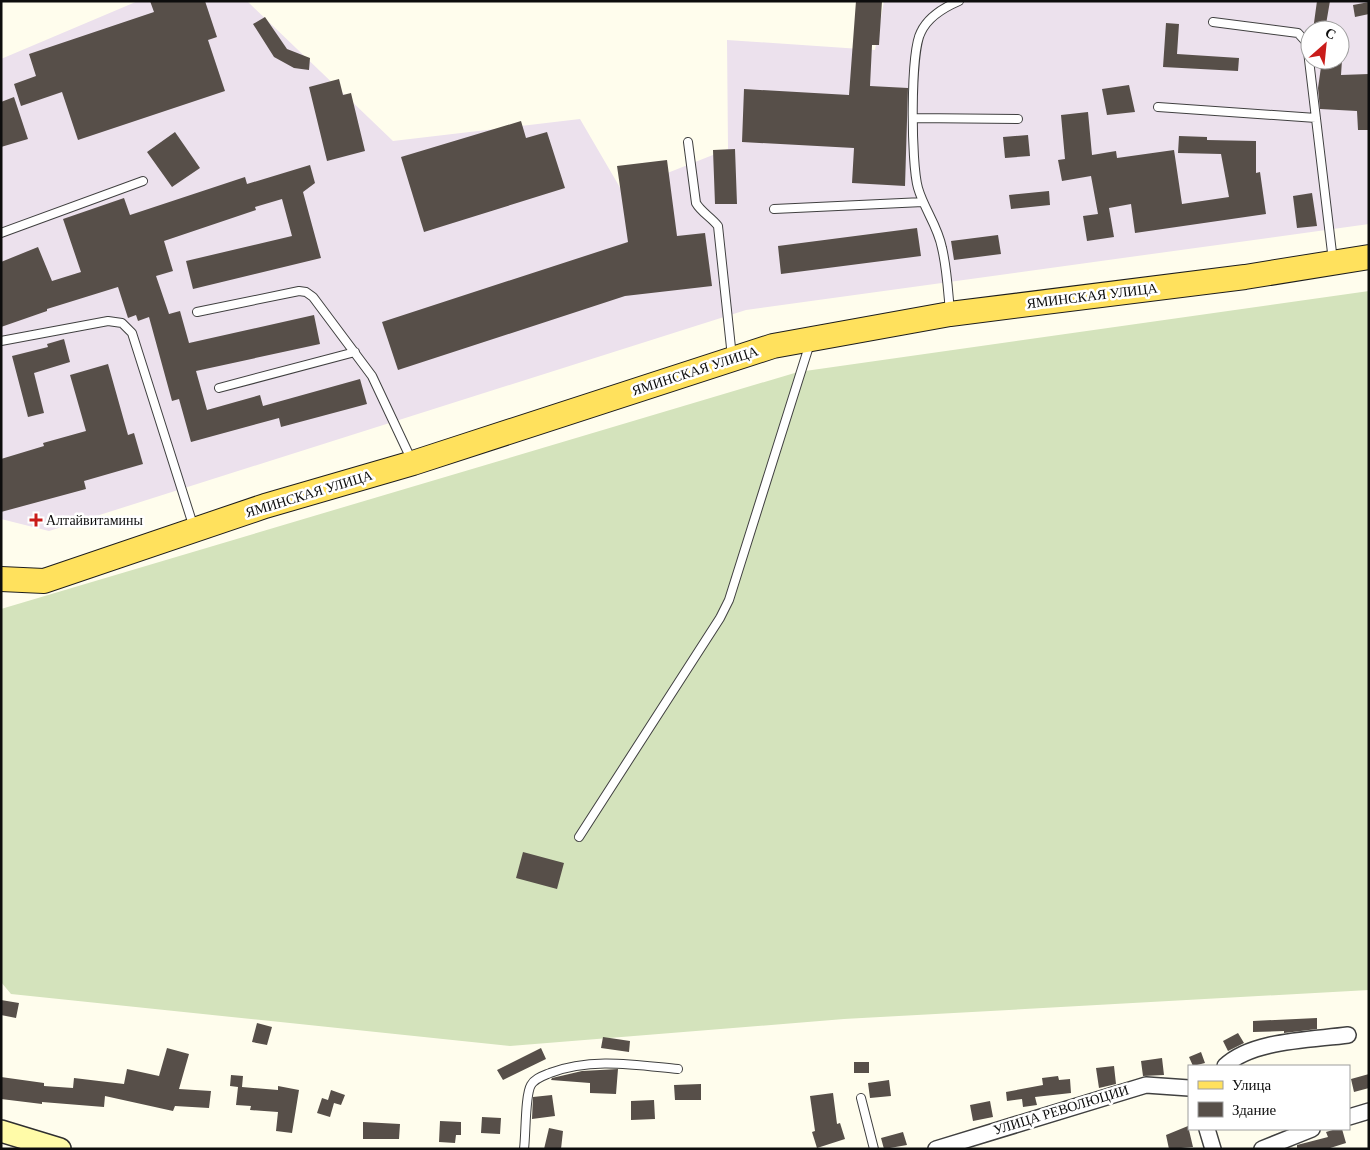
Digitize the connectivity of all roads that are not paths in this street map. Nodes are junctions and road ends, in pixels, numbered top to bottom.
1 (959, 1) edge
2 (1213, 22) dead end
3 (1158, 107) dead end
4 (913, 118) junction
5 (1316, 118) junction
6 (1018, 119) dead end
7 (688, 142) dead end
8 (143, 181) dead end
9 (923, 202) junction
10 (774, 209) dead end
11 (1, 233) edge
12 (1369, 257) edge
13 (1334, 263) junction
14 (198, 312) dead end
15 (950, 314) junction
16 (811, 339) junction
17 (1, 341) edge
18 (355, 352) junction
19 (732, 359) junction
20 (219, 388) dead end
21 (413, 463) junction
22 (195, 530) junction
23 (1, 579) edge
24 (44, 581) junction
25 (1, 592) edge
26 (579, 837) dead end
27 (1348, 1035) dead end
28 (1227, 1065) edge
29 (678, 1069) dead end
30 (1188, 1088) edge
31 (861, 1098) dead end
32 (1369, 1111) edge
33 (1350, 1117) edge
34 (1207, 1130) edge
35 (1310, 1130) edge
36 (1, 1131) edge
37 (60, 1149) edge
38 (524, 1149) edge
39 (874, 1149) edge
40 (936, 1149) edge
41 (1212, 1149) edge
42 (1262, 1149) edge

1 - 4 lane
2 - 5 lane
3 - 5 lane
4 - 6 lane
4 - 9 lane
5 - 13 lane
7 - 19 lane
8 - 11 lane
9 - 10 lane
9 - 15 lane
12 - 13 main road, ЯМИНСКАЯ УЛИЦА
13 - 15 main road, ЯМИНСКАЯ УЛИЦА
14 - 18 lane
15 - 16 main road, ЯМИНСКАЯ УЛИЦА
16 - 19 main road, ЯМИНСКАЯ УЛИЦА
16 - 26 lane
17 - 22 lane
18 - 20 lane
18 - 21 lane
19 - 21 main road, ЯМИНСКАЯ УЛИЦА
21 - 22 main road, ЯМИНСКАЯ УЛИЦА
22 - 24 main road, ЯМИНСКАЯ УЛИЦА
23 - 24 main road
24 - 25 street
27 - 28 street
29 - 38 lane
30 - 40 street, УЛИЦА РЕВОЛЮЦИИ
31 - 39 lane
32 - 33 street
34 - 41 street
35 - 42 street
36 - 37 street

